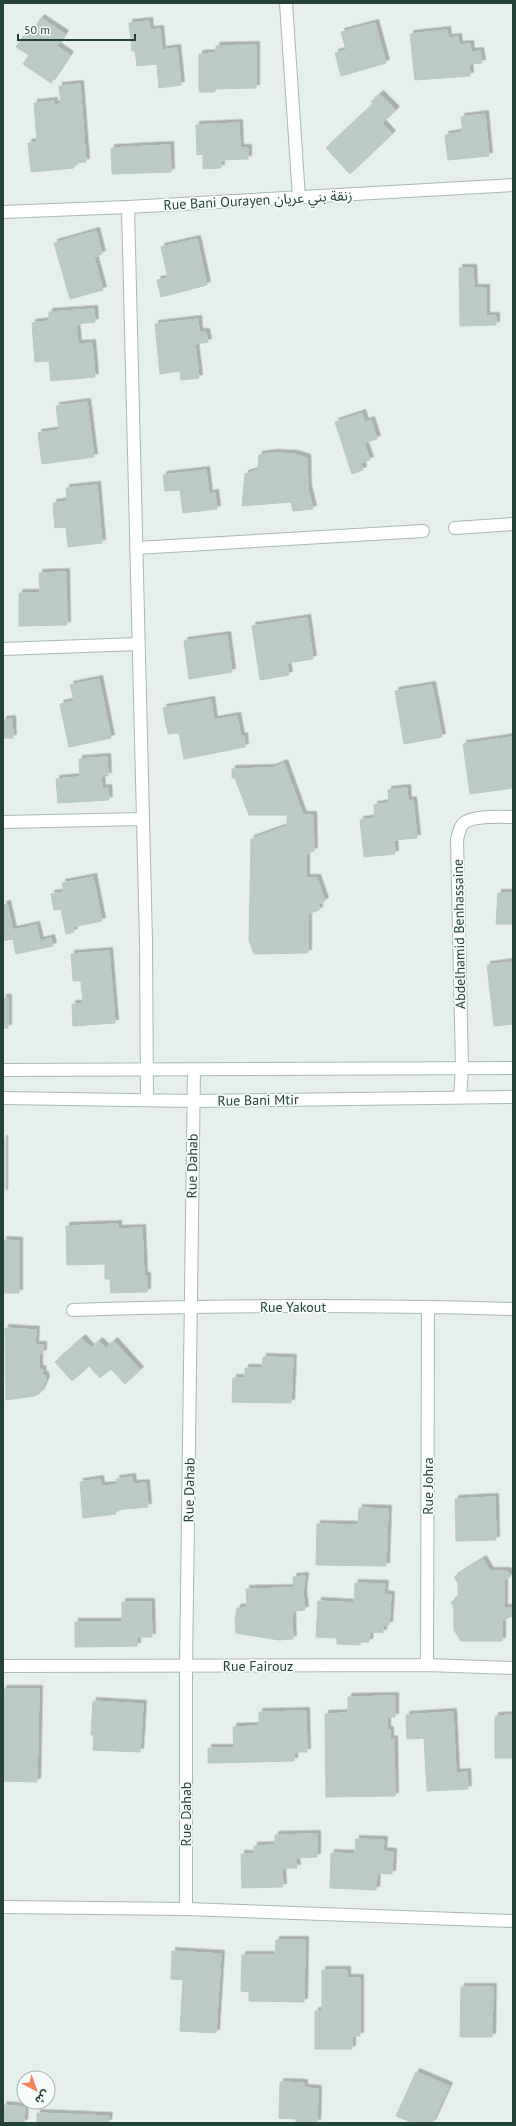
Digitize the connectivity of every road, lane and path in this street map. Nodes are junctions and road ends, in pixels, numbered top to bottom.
1 (286, 3) edge
2 (513, 185) edge
3 (299, 198) junction
4 (128, 207) junction
5 (3, 212) edge
6 (513, 524) edge
7 (455, 528) dead end
8 (423, 531) dead end
9 (136, 548) junction
10 (138, 644) junction
11 (3, 649) edge
12 (513, 817) edge
13 (142, 819) junction
14 (3, 822) edge
15 (462, 1068) junction
16 (513, 1068) edge
17 (147, 1069) junction
18 (3, 1070) edge
19 (194, 1070) junction
20 (460, 1097) junction
21 (513, 1097) edge
22 (3, 1098) edge
23 (147, 1100) junction
24 (193, 1101) junction
25 (192, 1307) junction
26 (428, 1307) junction
27 (513, 1309) edge
28 (73, 1310) dead end
29 (427, 1665) junction
30 (3, 1666) edge
31 (186, 1667) junction
32 (513, 1668) edge
33 (3, 1907) edge
34 (186, 1909) junction
35 (513, 1921) edge

1 - 3 street
2 - 3 street, Rue Bani Ourayen زنقة بني عريان
3 - 4 street, Rue Bani Ourayen زنقة بني عريان
4 - 5 street, Rue Bani Ourayen زنقة بني عريان
4 - 9 street
6 - 7 street
8 - 9 street
9 - 10 street
10 - 11 street
10 - 13 street
12 - 15 street, Abdelhamid Benhassaine
13 - 14 street
13 - 17 street
15 - 16 street
15 - 19 street
15 - 20 street, Abdelhamid Benhassaine
17 - 18 street
17 - 19 street
17 - 23 street
19 - 24 street, Rue Dahab
20 - 21 street, Rue Bani Mtir
20 - 24 street, Rue Bani Mtir
22 - 23 street, Rue Bani Mtir
23 - 24 street, Rue Bani Mtir
24 - 25 street, Rue Dahab
25 - 26 street, Rue Yakout
25 - 28 street, Rue Yakout
25 - 31 street, Rue Dahab
26 - 27 street, Rue Yakout
26 - 29 street, Rue Johra
29 - 31 street, Rue Fairouz
29 - 32 street, Rue Fairouz
30 - 31 street, Rue Fairouz
31 - 34 street, Rue Dahab
33 - 34 street
34 - 35 street

